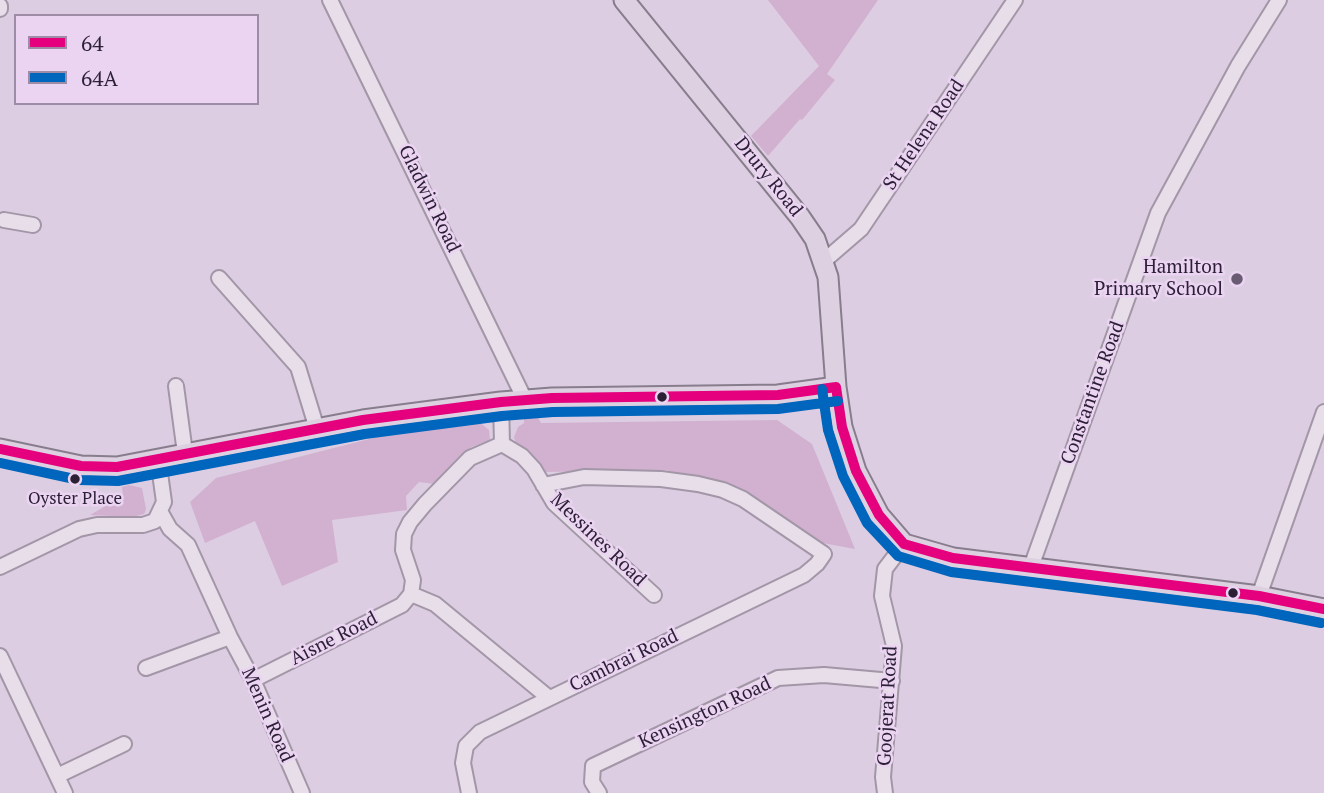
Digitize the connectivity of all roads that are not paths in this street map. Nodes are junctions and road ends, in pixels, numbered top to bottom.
1 (330, 0) edge
2 (624, 0) edge
3 (1015, 0) edge
4 (1279, 0) edge
5 (2, 219) edge
6 (33, 225) dead end
7 (0, 236) edge
8 (824, 261) junction
9 (219, 278) dead end
10 (176, 386) dead end
11 (836, 387) junction
12 (525, 400) junction
13 (501, 402) junction
14 (1324, 412) edge
15 (317, 429) junction
16 (502, 444) junction
17 (0, 449) edge
18 (185, 453) junction
19 (158, 459) junction
20 (543, 485) junction
21 (161, 513) junction
22 (904, 544) junction
23 (824, 554) joint
24 (0, 567) edge
25 (1031, 567) junction
26 (411, 594) junction
27 (654, 595) dead end
28 (1259, 596) junction
29 (1324, 609) edge
30 (230, 637) junction
31 (0, 656) edge
32 (146, 668) dead end
33 (253, 680) junction
34 (892, 681) junction
35 (549, 698) junction
36 (124, 744) dead end
37 (57, 776) junction
38 (65, 793) edge
39 (302, 793) edge
40 (469, 793) edge
41 (599, 793) edge
42 (884, 793) edge

1 - 12 street, Gladwin Road
2 - 8 main road, Drury Road
3 - 8 street, St Helena Road
4 - 25 street, Constantine Road
5 - 6 street
5 - 7 street
8 - 11 main road, Drury Road
9 - 15 street
10 - 18 street
11 - 12 main road
11 - 22 main road, Drury Road
12 - 13 main road
13 - 15 main road
13 - 16 street
14 - 28 street
15 - 18 main road
16 - 20 street, Messines Road
16 - 26 street
17 - 19 main road
18 - 19 main road
19 - 21 street
20 - 23 street, Messines Road
20 - 27 street, Messines Road
21 - 24 street
21 - 30 street, Menin Road
22 - 25 main road
22 - 34 street, Goojerat Road
23 - 35 street, Cambrai Road
25 - 28 main road
26 - 33 street, Aisne Road
26 - 35 street
28 - 29 main road
30 - 32 street
30 - 33 street, Menin Road
31 - 37 street
33 - 39 street, Menin Road
34 - 41 street, Kensington Road
34 - 42 street, Goojerat Road
35 - 40 street, Cambrai Road
36 - 37 street
37 - 38 street

